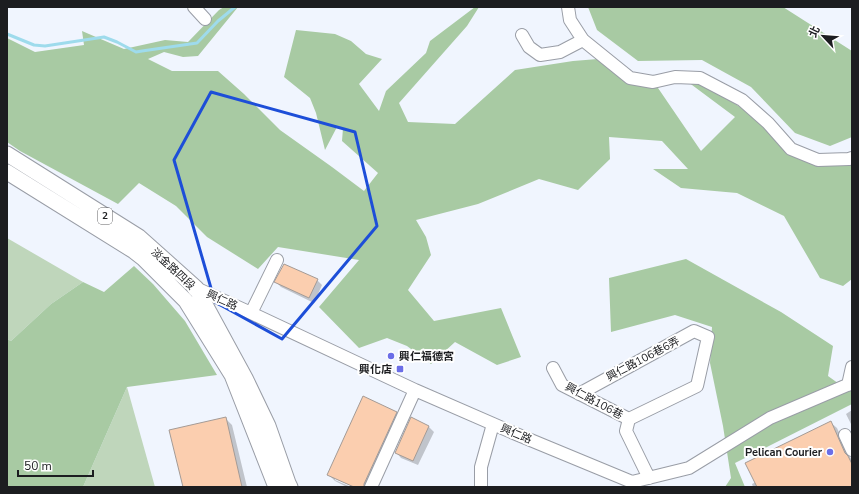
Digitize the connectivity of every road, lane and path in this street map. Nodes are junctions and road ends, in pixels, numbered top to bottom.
1 (194, 7) edge
2 (568, 7) edge
3 (205, 19) dead end
4 (522, 35) dead end
5 (583, 40) junction
6 (7, 154) edge
7 (852, 158) edge
8 (7, 172) edge
9 (277, 260) dead end
10 (196, 288) junction
11 (186, 301) junction
12 (251, 313) junction
13 (852, 367) edge
14 (553, 368) dead end
15 (850, 384) edge
16 (415, 390) junction
17 (579, 394) junction
18 (629, 419) junction
19 (492, 424) junction
20 (845, 435) dead end
21 (852, 450) edge
22 (649, 478) junction
23 (632, 484) edge
24 (276, 487) edge
25 (290, 487) edge
26 (371, 487) edge
27 (481, 487) edge

1 - 3 street
2 - 5 street
4 - 5 street
5 - 7 street
6 - 10 main road, 淡金路四段 / 2
8 - 11 main road, 淡金路四段 / 2
9 - 12 street
10 - 11 street, 興仁路
10 - 12 street, 興仁路
10 - 25 main road, 淡金路四段 / 2
11 - 24 main road, 淡金路四段 / 2
12 - 16 street, 興仁路
13 - 15 street
14 - 17 street, 興仁路106巷
15 - 22 street, 興仁路
16 - 19 street, 興仁路
16 - 26 street
17 - 18 street, 興仁路106巷
17 - 18 street, 興仁路106巷6弄
18 - 22 street, 興仁路106巷
19 - 23 street, 興仁路
19 - 27 street
20 - 21 street
22 - 23 street, 興仁路

